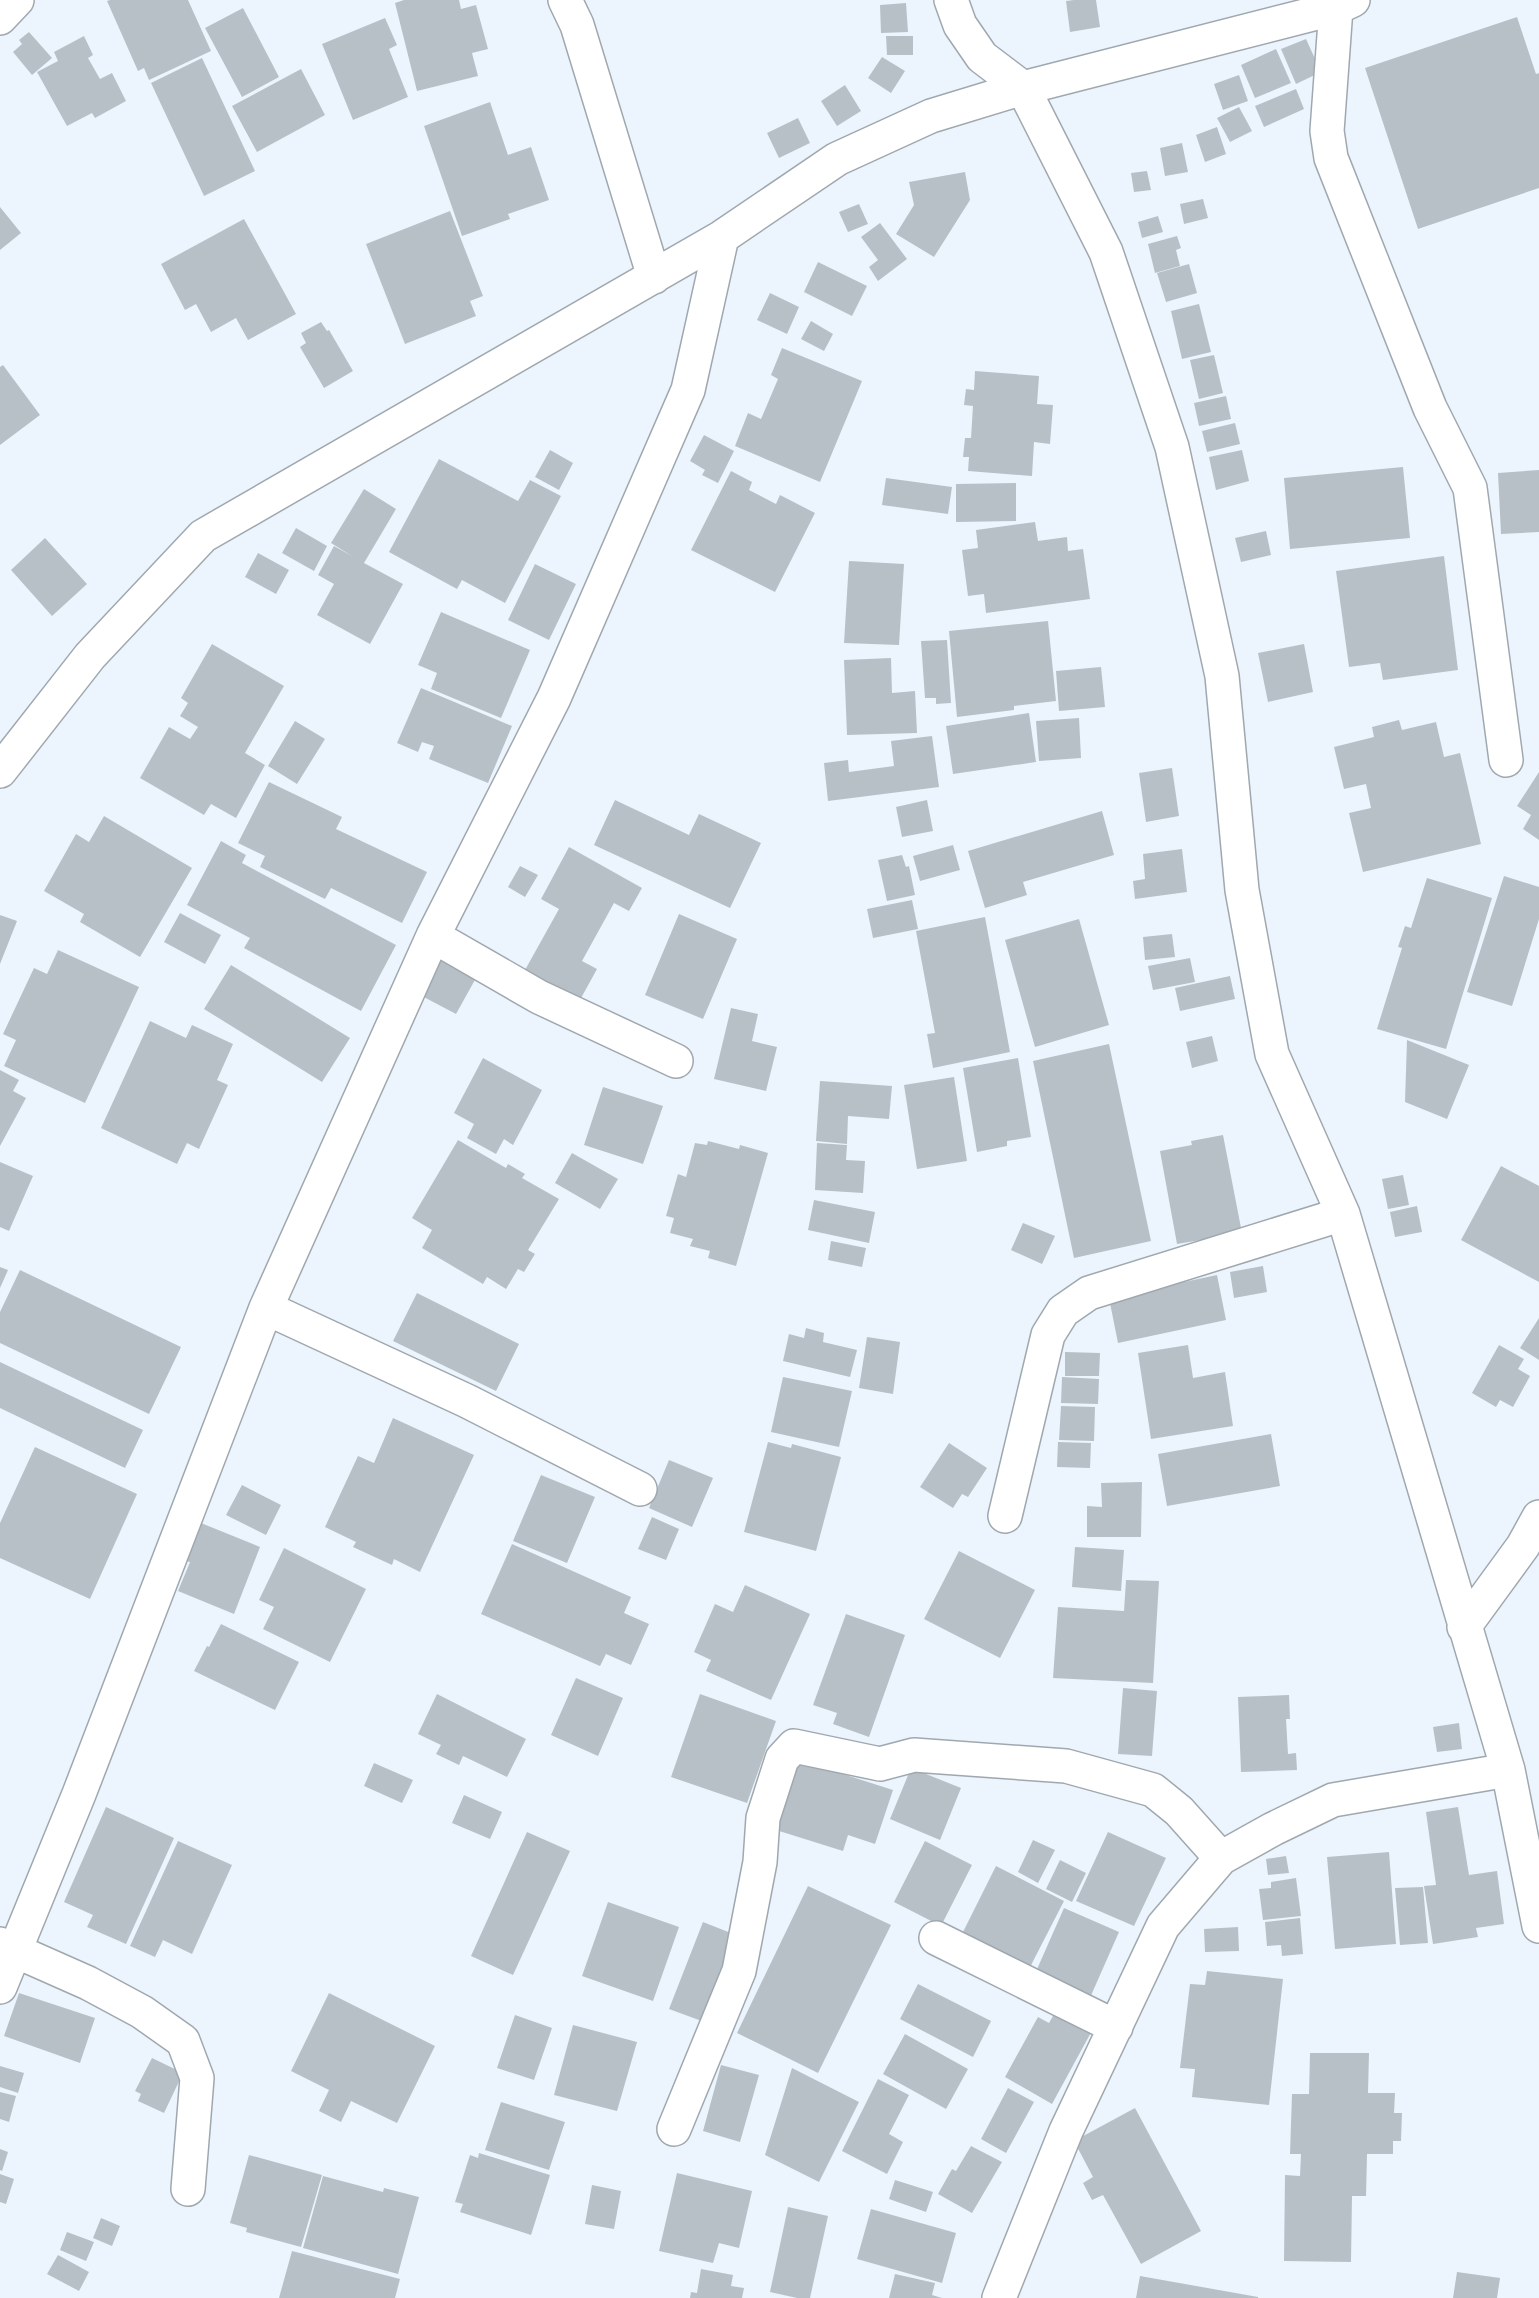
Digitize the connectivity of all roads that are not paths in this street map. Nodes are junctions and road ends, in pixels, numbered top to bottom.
1 (17, 0) edge
2 (565, 0) edge
3 (951, 0) edge
4 (1345, 4) edge
5 (0, 18) edge
6 (1023, 88) junction
7 (722, 237) junction
8 (654, 277) junction
9 (1506, 760) dead end
10 (0, 771) edge
11 (432, 936) junction
12 (676, 1061) dead end
13 (1343, 1214) junction
14 (266, 1308) junction
15 (640, 1489) dead end
16 (1005, 1516) dead end
17 (1539, 1516) edge
18 (1531, 1551) edge
19 (1464, 1627) junction
20 (1508, 1770) junction
21 (1221, 1858) junction
22 (1539, 1926) edge
23 (936, 1938) dead end
24 (7, 1948) edge
25 (0, 1987) edge
26 (1116, 2027) junction
27 (674, 2129) dead end
28 (188, 2189) dead end
29 (999, 2298) edge

1 - 5 street
2 - 8 street
3 - 6 street
4 - 6 street
4 - 9 street
6 - 7 street
6 - 13 street
7 - 8 street
7 - 11 street
8 - 10 street
11 - 12 street
11 - 14 street
13 - 16 street
13 - 19 street
14 - 15 street
14 - 24 street
17 - 18 street
18 - 19 street
19 - 20 street
20 - 21 street
20 - 22 street
21 - 26 street
21 - 27 street
23 - 26 street
24 - 25 street
24 - 28 street
26 - 29 street

